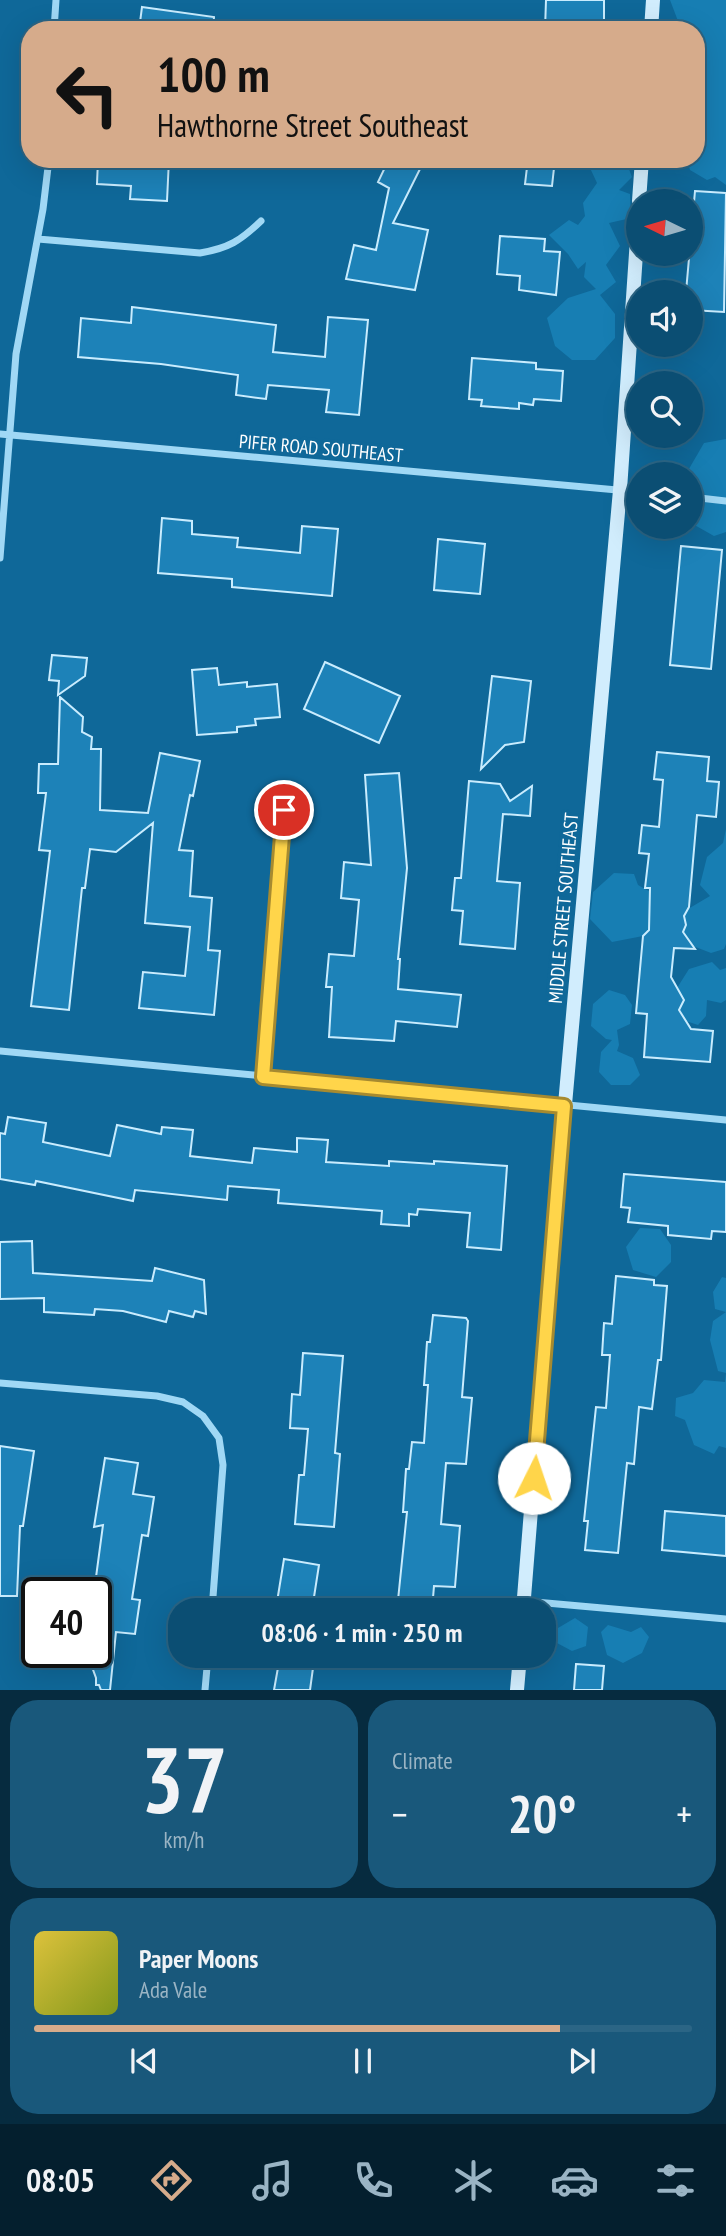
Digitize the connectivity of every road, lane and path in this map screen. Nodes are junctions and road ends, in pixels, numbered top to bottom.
1 (56, 0) edge
2 (653, 0) edge
3 (55, 21) edge
4 (652, 21) edge
5 (48, 168) edge
6 (641, 168) edge
7 (640, 189) edge
8 (261, 221) dead end
9 (38, 239) junction
10 (635, 266) edge
11 (0, 434) edge
12 (11, 435) junction
13 (620, 490) junction
14 (626, 491) edge
15 (703, 498) edge
16 (726, 501) edge
17 (0, 558) edge
18 (284, 810) dead end
19 (0, 1051) edge
20 (263, 1077) junction
21 (564, 1106) junction
22 (726, 1120) edge
23 (0, 1383) edge
24 (213, 1598) edge
25 (525, 1598) edge
26 (556, 1608) edge
27 (726, 1619) edge
28 (207, 1668) edge
29 (519, 1668) edge
30 (205, 1690) edge
31 (517, 1690) edge

1 - 3 street
2 - 4 street
5 - 9 street
6 - 7 street
8 - 9 street
9 - 12 street
10 - 13 street, MIDDLE STREET SOUTHEAST
11 - 12 street, PIFER ROAD SOUTHEAST
12 - 13 street, PIFER ROAD SOUTHEAST
12 - 17 street
13 - 14 street, PIFER ROAD SOUTHEAST
13 - 21 street, MIDDLE STREET SOUTHEAST
15 - 16 street
18 - 20 street
19 - 20 street
20 - 21 street
21 - 22 street
21 - 25 street, MIDDLE STREET SOUTHEAST
23 - 24 street
26 - 27 street
28 - 30 street
29 - 31 street

